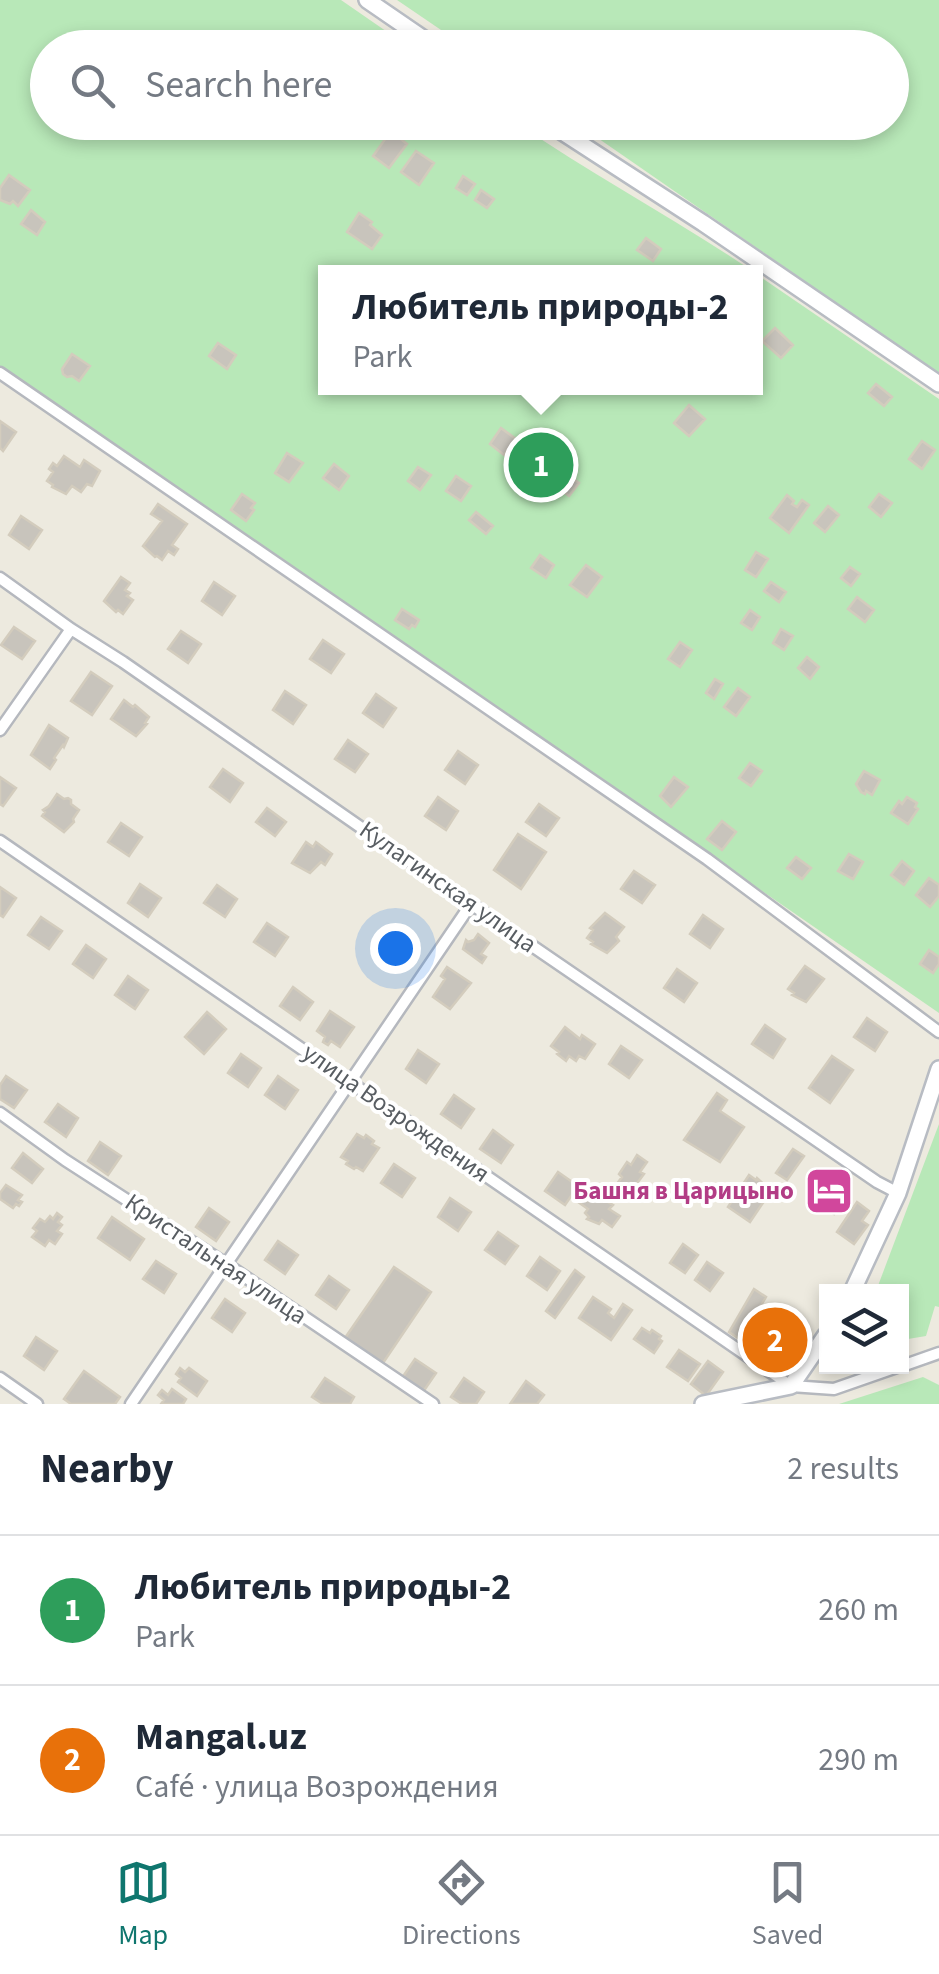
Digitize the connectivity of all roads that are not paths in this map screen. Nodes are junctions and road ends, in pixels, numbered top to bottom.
1 (367, 0) edge
2 (411, 30) edge
3 (576, 140) edge
4 (0, 373) edge
5 (939, 384) edge
6 (0, 578) edge
7 (71, 630) junction
8 (0, 730) edge
9 (0, 841) edge
10 (470, 904) junction
11 (939, 1032) edge
12 (939, 1070) edge
13 (349, 1081) junction
14 (0, 1112) edge
15 (898, 1192) junction
16 (226, 1264) junction
17 (856, 1284) edge
18 (819, 1345) edge
19 (939, 1353) edge
20 (909, 1363) edge
21 (878, 1374) edge
22 (0, 1378) edge
23 (790, 1386) junction
24 (37, 1404) edge
25 (131, 1404) edge
26 (433, 1404) edge
27 (703, 1404) edge

1 - 2 street
3 - 5 street
4 - 11 street
6 - 7 street, Кулагинская улица
7 - 8 street
7 - 10 street, Кулагинская улица
9 - 13 street, улица Возрождения
10 - 13 street
10 - 15 street, Кулагинская улица
12 - 15 street
13 - 16 street
13 - 23 street, улица Возрождения
14 - 16 street, Кристальная улица
15 - 17 street
16 - 25 street
16 - 26 street, Кристальная улица
18 - 23 street
19 - 20 street
21 - 23 street
22 - 24 street
23 - 27 street

